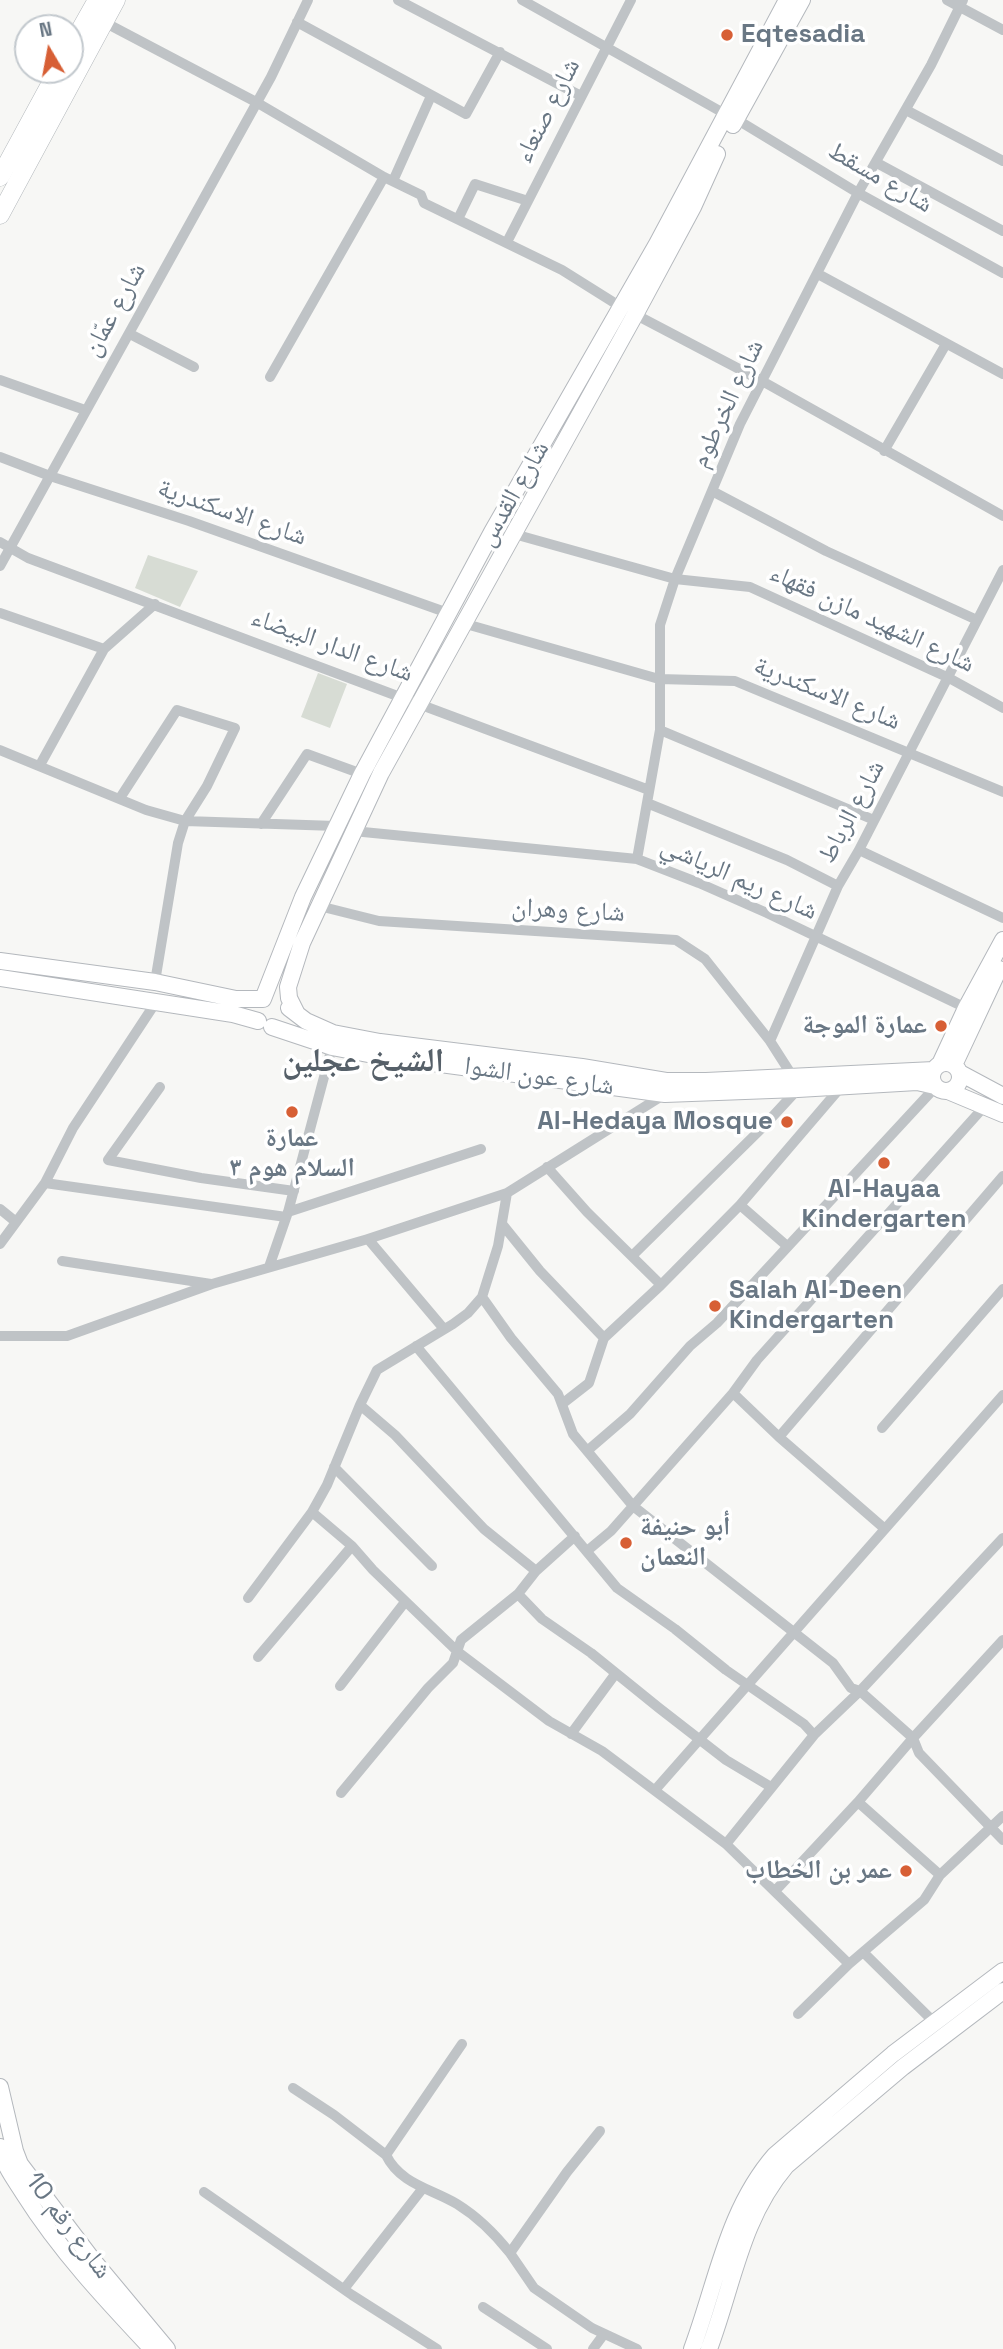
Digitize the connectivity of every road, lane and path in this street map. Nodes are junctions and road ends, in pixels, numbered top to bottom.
1 (97, 0) edge
2 (116, 0) edge
3 (308, 0) edge
4 (398, 0) edge
5 (522, 0) edge
6 (631, 0) edge
7 (787, 0) edge
8 (802, 0) edge
9 (947, 0) edge
10 (961, 3) edge
11 (104, 22) junction
12 (297, 22) junction
13 (84, 23) edge
14 (1003, 30) edge
15 (606, 47) junction
16 (500, 52) junction
17 (50, 84) edge
18 (431, 96) junction
19 (581, 96) junction
20 (256, 102) junction
21 (906, 110) junction
22 (732, 117) junction
23 (1003, 161) edge
24 (877, 163) junction
25 (0, 177) edge
26 (388, 179) junction
27 (858, 193) junction
28 (528, 201) junction
29 (0, 215) edge
30 (458, 219) junction
31 (1003, 231) edge
32 (507, 242) junction
33 (1003, 273) edge
34 (818, 274) junction
35 (629, 310) junction
36 (130, 334) junction
37 (946, 344) junction
38 (194, 367) dead end
39 (1003, 374) edge
40 (270, 377) dead end
41 (0, 380) edge
42 (762, 381) junction
43 (85, 410) junction
44 (884, 451) junction
45 (0, 457) edge
46 (50, 476) junction
47 (712, 491) junction
48 (1003, 516) edge
49 (514, 534) junction
50 (5, 545) edge
51 (0, 566) edge
52 (1003, 570) edge
53 (676, 579) junction
54 (155, 604) junction
55 (0, 613) edge
56 (448, 613) junction
57 (977, 620) junction
58 (466, 624) junction
59 (104, 649) junction
60 (948, 678) junction
61 (659, 679) junction
62 (403, 696) junction
63 (421, 704) junction
64 (1003, 708) edge
65 (660, 730) junction
66 (0, 750) edge
67 (909, 753) junction
68 (40, 765) junction
69 (362, 774) junction
70 (649, 790) junction
71 (1003, 792) edge
72 (120, 798) junction
73 (647, 803) junction
74 (874, 820) junction
75 (185, 821) junction
76 (261, 824) junction
77 (336, 826) junction
78 (353, 831) junction
79 (859, 850) junction
80 (637, 859) junction
81 (838, 886) junction
82 (319, 906) junction
83 (1003, 918) edge
84 (816, 938) junction
85 (1003, 940) edge
86 (0, 961) edge
87 (1003, 961) edge
88 (0, 978) edge
89 (155, 982) junction
90 (271, 982) junction
91 (243, 999) junction
92 (263, 999) junction
93 (156, 1002) junction
94 (966, 1009) junction
95 (290, 1010) junction
96 (265, 1024) junction
97 (770, 1041) junction
98 (332, 1047) junction
99 (947, 1068) junction
100 (796, 1083) junction
101 (160, 1087) dead end
102 (841, 1087) junction
103 (938, 1090) junction
104 (665, 1094) junction
105 (1003, 1096) edge
106 (983, 1108) junction
107 (1003, 1114) edge
108 (481, 1149) dead end
109 (547, 1167) junction
110 (1003, 1176) edge
111 (45, 1183) junction
112 (294, 1191) junction
113 (507, 1193) junction
114 (740, 1205) junction
115 (0, 1209) edge
116 (287, 1215) junction
117 (16, 1222) junction
118 (502, 1224) junction
119 (368, 1238) junction
120 (0, 1244) edge
121 (787, 1246) junction
122 (633, 1255) junction
123 (62, 1261) dead end
124 (270, 1267) junction
125 (212, 1284) junction
126 (661, 1285) junction
127 (1003, 1289) edge
128 (482, 1297) junction
129 (444, 1329) junction
130 (0, 1336) edge
131 (604, 1338) junction
132 (416, 1346) junction
133 (733, 1393) junction
134 (1003, 1395) edge
135 (562, 1404) junction
136 (360, 1405) junction
137 (882, 1428) dead end
138 (779, 1437) junction
139 (587, 1451) junction
140 (334, 1467) junction
141 (633, 1506) junction
142 (312, 1512) junction
143 (885, 1529) junction
144 (575, 1536) junction
145 (1003, 1538) edge
146 (352, 1546) junction
147 (587, 1551) junction
148 (432, 1566) dead end
149 (536, 1571) junction
150 (518, 1594) junction
151 (248, 1598) dead end
152 (405, 1602) junction
153 (793, 1631) junction
154 (1003, 1640) edge
155 (458, 1652) junction
156 (258, 1657) dead end
157 (616, 1673) junction
158 (749, 1685) junction
159 (340, 1686) dead end
160 (860, 1691) junction
161 (571, 1734) junction
162 (814, 1735) junction
163 (913, 1738) junction
164 (702, 1739) junction
165 (771, 1787) junction
166 (655, 1790) junction
167 (341, 1793) dead end
168 (858, 1802) junction
169 (1003, 1816) edge
170 (990, 1828) junction
171 (1003, 1840) edge
172 (726, 1843) junction
173 (940, 1875) junction
174 (775, 1891) junction
175 (863, 1952) junction
176 (849, 1964) junction
177 (1003, 1971) edge
178 (1003, 1991) edge
179 (798, 2014) dead end
180 (935, 2023) junction
181 (462, 2044) dead end
182 (0, 2087) edge
183 (293, 2088) dead end
184 (600, 2131) dead end
185 (0, 2147) edge
186 (386, 2155) junction
187 (423, 2188) junction
188 (204, 2192) dead end
189 (510, 2253) junction
190 (344, 2289) junction
191 (483, 2307) dead end
192 (604, 2334) junction
193 (152, 2349) edge
194 (167, 2349) edge
195 (437, 2349) edge
196 (547, 2349) edge
197 (593, 2349) edge
198 (637, 2349) edge
199 (692, 2349) edge
200 (709, 2349) edge

1 - 13 main road
2 - 11 main road
3 - 12 street, شارع عمّان
4 - 16 street
5 - 15 street, شارع مسقط
6 - 15 street, شارع صنعاء
7 - 22 main road, شارع القدس
8 - 22 main road, شارع القدس
9 - 10 street
10 - 14 street
10 - 21 street, شارع الخرطوم
11 - 20 street
11 - 29 main road
12 - 18 street
12 - 20 street, شارع عمّان
15 - 19 street, شارع صنعاء
15 - 22 street, شارع مسقط
16 - 18 street
16 - 19 street
17 - 25 main road
18 - 26 street
19 - 28 street, شارع صنعاء
20 - 26 street
20 - 36 street, شارع عمّان
21 - 23 street
21 - 24 street, شارع الخرطوم
22 - 27 street, شارع مسقط
22 - 35 main road, شارع القدس
24 - 27 street, شارع الخرطوم
24 - 31 street
26 - 30 street
26 - 40 street
27 - 33 street, شارع مسقط
27 - 34 street, شارع الخرطوم
28 - 30 street
28 - 32 street, شارع صنعاء
30 - 32 street
32 - 35 street
34 - 37 street
34 - 42 street, شارع الخرطوم
35 - 42 street
35 - 49 main road, شارع القدس
35 - 56 main road, شارع القدس
36 - 38 street
36 - 43 street, شارع عمّان
37 - 39 street
37 - 44 street
41 - 43 street
42 - 44 street
42 - 47 street, شارع الخرطوم
43 - 46 street, شارع عمّان
44 - 48 street
45 - 46 street, شارع الاسكندرية
46 - 50 street, شارع عمّان
46 - 56 street, شارع الاسكندرية
47 - 53 street, شارع الخرطوم
47 - 57 street
49 - 53 street, شارع الشهيد مازن فقهاء
49 - 58 main road, شارع القدس
50 - 51 street, شارع عمّان
50 - 54 street, شارع الدار البيضاء
52 - 57 street, شارع الرباط
53 - 60 street, شارع الشهيد مازن فقهاء
53 - 61 street, شارع الخرطوم
54 - 59 street
54 - 62 street, شارع الدار البيضاء
55 - 59 street
56 - 62 main road, شارع القدس
57 - 60 street, شارع الرباط
58 - 61 street, شارع الاسكندرية
58 - 63 main road, شارع القدس
59 - 68 street
60 - 64 street, شارع الشهيد مازن فقهاء
60 - 67 street, شارع الرباط
61 - 65 street, شارع الخرطوم
61 - 67 street, شارع الاسكندرية
62 - 63 street, شارع الدار البيضاء
62 - 69 main road, شارع القدس
63 - 70 street, شارع الدار البيضاء
63 - 78 main road, شارع القدس
65 - 70 street, شارع الخرطوم
65 - 74 street
66 - 68 street
67 - 71 street, شارع الاسكندرية
67 - 74 street, شارع الرباط
68 - 72 street
69 - 76 street
69 - 77 main road, شارع القدس
70 - 73 street, شارع الخرطوم
72 - 75 street
72 - 75 street
73 - 80 street, شارع الخرطوم
73 - 81 street
74 - 79 street, شارع الرباط
75 - 76 street
75 - 89 street
76 - 77 street
77 - 90 main road, شارع القدس
78 - 80 street, شارع ريم الرياشي
78 - 82 main road, شارع القدس
79 - 81 street, شارع الرباط
79 - 83 street
80 - 84 street, شارع ريم الرياشي
81 - 84 street, شارع الرباط
82 - 95 main road, شارع القدس
82 - 97 street, شارع وهران
84 - 94 street, شارع ريم الرياشي
84 - 97 street, شارع الرباط
85 - 94 main road
86 - 89 main road
87 - 99 main road
88 - 93 main road, شارع عون الشوا
89 - 91 main road
90 - 91 main road
90 - 92 main road, شارع القدس
91 - 92 main road
92 - 95 main road
92 - 96 main road
93 - 96 main road, شارع عون الشوا
93 - 111 street
94 - 99 main road
95 - 96 main road
95 - 100 main road, شارع عون الشوا
96 - 98 main road, شارع عون الشوا
97 - 100 street
98 - 104 main road, شارع عون الشوا
98 - 112 street
99 - 100 main road, شارع عون الشوا
99 - 103 main road
99 - 103 main road
99 - 105 main road
100 - 102 main road, شارع عون الشوا
100 - 104 main road, شارع عون الشوا
100 - 122 street
101 - 112 street
102 - 103 main road, شارع عون الشوا
102 - 114 street
103 - 106 main road, شارع عون الشوا
103 - 121 street
104 - 109 street
106 - 107 main road, شارع عون الشوا
106 - 133 street
108 - 116 street
109 - 113 street
109 - 122 street
110 - 138 street
111 - 116 street
111 - 117 street
112 - 116 street
113 - 118 street
113 - 119 street
114 - 121 street
114 - 126 street
115 - 117 street
116 - 124 street
117 - 120 street
118 - 128 street
118 - 131 street
119 - 124 street
119 - 129 street
121 - 139 street
122 - 126 street
123 - 125 street
124 - 125 street
125 - 130 street
126 - 131 street
127 - 137 street
128 - 129 street
128 - 135 street
129 - 132 street
131 - 135 street
132 - 136 street
132 - 144 street
133 - 138 street
133 - 141 street
134 - 143 street
135 - 139 street
136 - 140 street
136 - 149 street
138 - 143 street
139 - 141 street
140 - 142 street
140 - 148 street
141 - 147 street
141 - 153 street
142 - 146 street
142 - 151 street
143 - 153 street
144 - 147 street
144 - 149 street
145 - 160 street
146 - 152 street
146 - 156 street
147 - 158 street
149 - 150 street
150 - 155 street
150 - 157 street
152 - 155 street
152 - 159 street
153 - 158 street
153 - 160 street
154 - 163 street
155 - 161 street
155 - 167 street
157 - 161 street
157 - 164 street
158 - 162 street
158 - 164 street
160 - 162 street
160 - 163 street
161 - 166 street
162 - 165 street
163 - 168 street
163 - 170 street
164 - 165 street
164 - 166 street
165 - 172 street
166 - 172 street
168 - 173 street
168 - 174 street
169 - 170 street
170 - 171 street
170 - 173 street
172 - 174 street
173 - 175 street
174 - 176 street
175 - 176 street
175 - 180 street
176 - 179 street
177 - 180 main road
178 - 200 main road
180 - 199 main road
181 - 186 street
182 - 194 main road, شارع رقم 10
183 - 186 street
184 - 189 street
185 - 193 main road, شارع رقم 10
186 - 187 street
187 - 189 street
187 - 190 street
188 - 190 street
189 - 192 street
190 - 195 street
191 - 196 street
192 - 197 street
192 - 198 street

